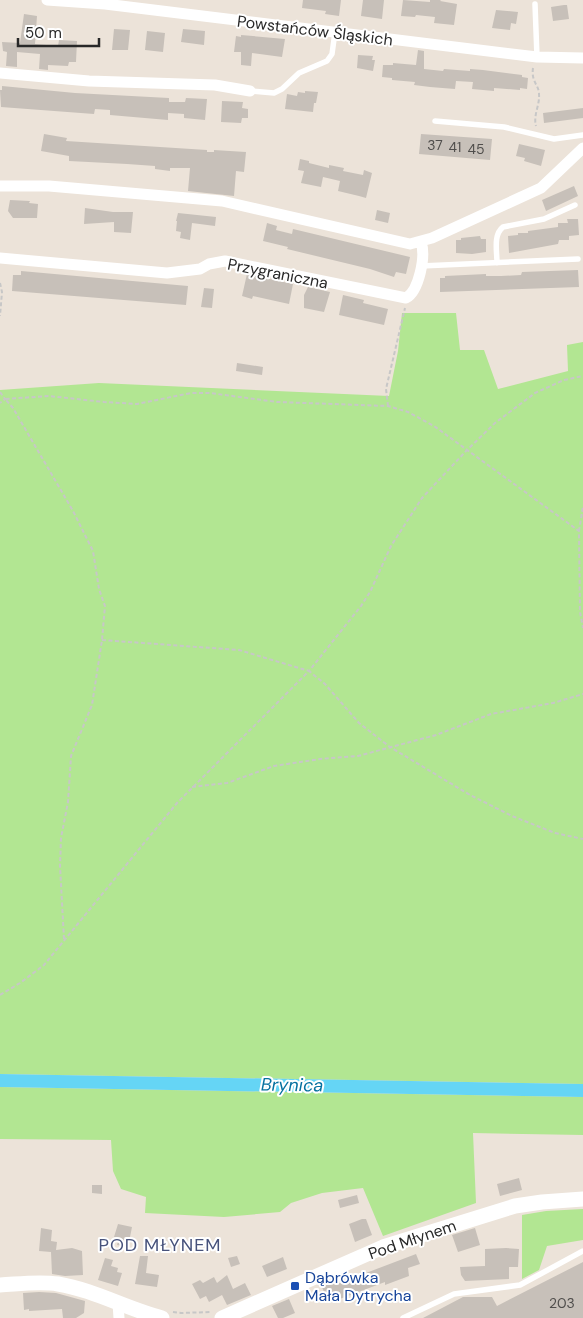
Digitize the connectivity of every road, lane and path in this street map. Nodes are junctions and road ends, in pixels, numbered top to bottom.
1 (46, 0) edge
2 (535, 4) dead end
3 (335, 32) junction
4 (537, 57) junction
5 (583, 58) edge
6 (0, 73) edge
7 (250, 91) joint
8 (435, 121) dead end
9 (583, 135) edge
10 (538, 136) junction
11 (583, 148) edge
12 (0, 186) edge
13 (575, 205) dead end
14 (421, 242) junction
15 (0, 258) edge
16 (578, 259) dead end
17 (497, 263) junction
18 (420, 266) junction
19 (0, 283) edge
20 (406, 298) junction
21 (0, 316) edge
22 (583, 376) edge
23 (0, 392) edge
24 (5, 399) junction
25 (0, 403) edge
26 (388, 406) junction
27 (467, 450) junction
28 (583, 506) edge
29 (579, 531) junction
30 (583, 628) edge
31 (102, 640) junction
32 (309, 671) junction
33 (583, 694) edge
34 (390, 747) junction
35 (192, 787) junction
36 (583, 839) edge
37 (64, 939) junction
38 (0, 995) edge
39 (583, 1199) edge
40 (583, 1250) edge
41 (0, 1285) edge
42 (119, 1311) edge
43 (163, 1314) edge
44 (219, 1315) edge
45 (403, 1318) edge

1 - 3 street, Powstańców Śląskich
2 - 4 lane
3 - 4 street, Powstańców Śląskich
3 - 7 lane
4 - 5 street, Powstańców Śląskich
4 - 10 path
6 - 7 street
8 - 10 lane
9 - 10 lane
11 - 14 street
12 - 14 street
13 - 17 lane
14 - 18 street
15 - 20 street, Przygraniczna
16 - 17 lane
17 - 18 lane
18 - 20 street
19 - 21 path
20 - 26 path
22 - 27 path
23 - 24 path
24 - 25 path
24 - 26 path
24 - 31 path
26 - 27 path
27 - 29 path
27 - 32 path
28 - 29 path
29 - 30 path
31 - 32 path
31 - 37 path
32 - 34 path
32 - 35 path
33 - 34 path
34 - 35 path
34 - 36 path
35 - 37 path
37 - 38 path
39 - 44 street, Pod Młynem
40 - 45 lane
41 - 42 street
42 - 43 street
43 - 44 path

